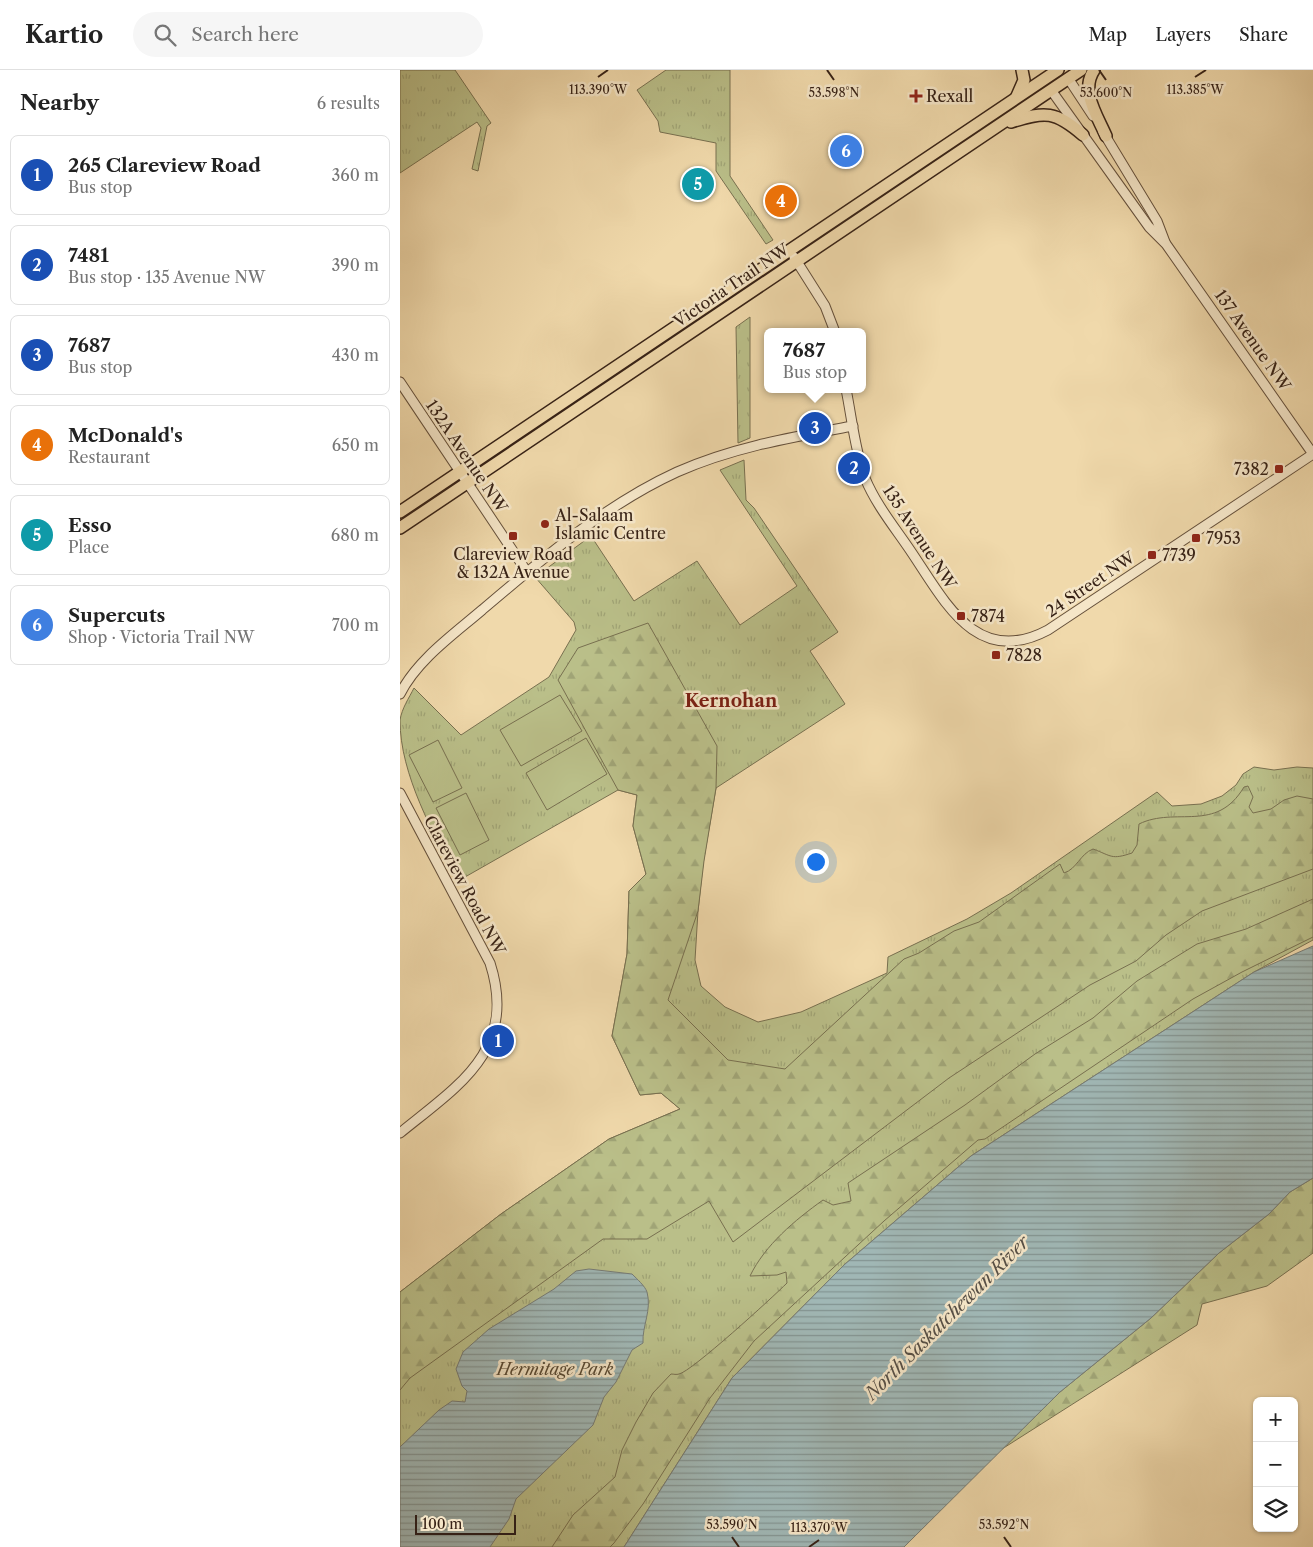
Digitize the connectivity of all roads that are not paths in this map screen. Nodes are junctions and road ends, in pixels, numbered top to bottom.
1 (1022, 70) edge
2 (1081, 70) edge
3 (1094, 70) edge
4 (1054, 73) edge
5 (1051, 90) junction
6 (1016, 99) junction
7 (997, 126) junction
8 (1083, 135) junction
9 (1106, 136) junction
10 (1166, 244) junction
11 (790, 251) junction
12 (796, 262) junction
13 (833, 328) edge
14 (400, 382) edge
15 (847, 393) edge
16 (853, 426) junction
17 (1313, 454) edge
18 (460, 472) junction
19 (467, 483) junction
20 (400, 512) edge
21 (400, 528) edge
22 (527, 572) junction
23 (1003, 641) joint
24 (400, 694) edge
25 (400, 794) edge
26 (400, 1133) edge

1 - 6 main road
2 - 4 main road, Victoria Trail NW
3 - 9 main road
4 - 5 main road, Victoria Trail NW
4 - 5 main road, 137 Avenue NW
4 - 6 main road, Victoria Trail NW
4 - 9 street, 137 Avenue NW
5 - 7 main road, Victoria Trail NW
5 - 8 street, 137 Avenue NW
6 - 11 main road, Victoria Trail NW
7 - 8 main road
7 - 12 main road, Victoria Trail NW
8 - 10 street, 137 Avenue NW
9 - 10 street, 137 Avenue NW
10 - 17 street, 137 Avenue NW
11 - 12 street
11 - 18 main road, Victoria Trail NW
12 - 13 street
12 - 19 main road, Victoria Trail NW
14 - 18 street, 132A Avenue NW
15 - 16 street, 135 Avenue NW
16 - 22 street
16 - 23 street, 135 Avenue NW
17 - 23 street, 24 Street NW
18 - 19 street, 132A Avenue NW
18 - 20 main road, Victoria Trail NW
19 - 21 main road, Victoria Trail NW
19 - 22 street, 132A Avenue NW
22 - 24 street
25 - 26 street, Clareview Road NW

